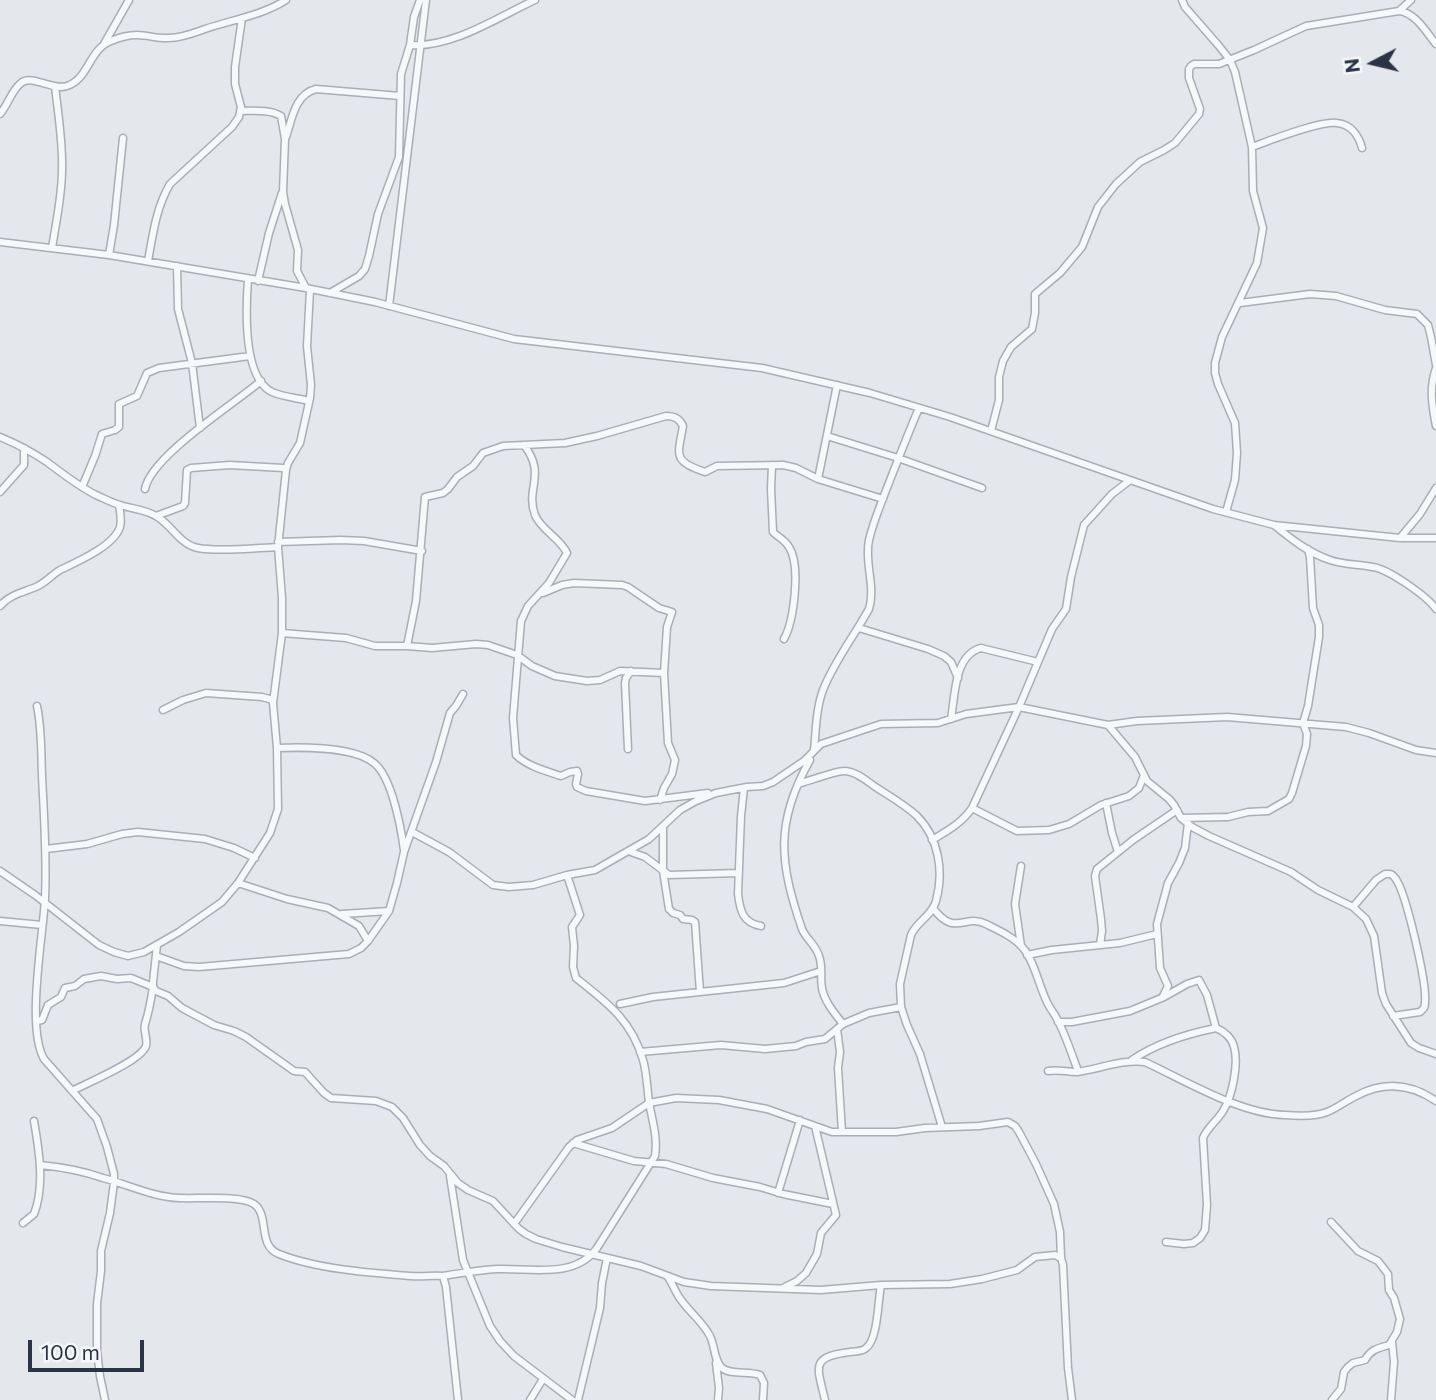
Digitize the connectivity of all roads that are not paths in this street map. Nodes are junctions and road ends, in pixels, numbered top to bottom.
1 (129, 0) edge
2 (286, 0) edge
3 (419, 0) edge
4 (426, 0) edge
5 (535, 0) edge
6 (1182, 0) edge
7 (1411, 0) edge
8 (1399, 11) junction
9 (242, 18) junction
10 (104, 44) junction
11 (1436, 44) edge
12 (410, 45) junction
13 (421, 46) junction
14 (1230, 60) junction
15 (55, 86) junction
16 (400, 96) junction
17 (240, 111) junction
18 (0, 114) edge
19 (123, 138) dead end
20 (285, 139) junction
21 (1252, 147) junction
22 (1362, 148) dead end
23 (283, 192) junction
24 (0, 242) edge
25 (52, 248) junction
26 (109, 255) junction
27 (148, 261) junction
28 (177, 265) junction
29 (248, 279) junction
30 (258, 281) junction
31 (308, 289) junction
32 (330, 293) junction
33 (1240, 303) junction
34 (389, 306) junction
35 (250, 356) junction
36 (192, 363) junction
37 (1436, 367) edge
38 (261, 381) junction
39 (837, 385) junction
40 (309, 401) junction
41 (919, 408) junction
42 (1436, 426) edge
43 (200, 428) junction
44 (991, 431) junction
45 (827, 436) junction
46 (0, 437) edge
47 (524, 445) junction
48 (24, 448) junction
49 (898, 458) junction
50 (772, 465) junction
51 (286, 470) junction
52 (818, 479) junction
53 (1129, 481) junction
54 (82, 487) junction
55 (982, 488) dead end
56 (1436, 488) edge
57 (145, 489) dead end
58 (0, 492) edge
59 (883, 499) junction
60 (119, 505) junction
61 (1226, 512) junction
62 (156, 516) junction
63 (1274, 526) junction
64 (1400, 538) junction
65 (1436, 538) edge
66 (278, 544) junction
67 (1308, 550) junction
68 (422, 551) junction
69 (538, 595) junction
70 (0, 606) edge
71 (1436, 609) edge
72 (859, 628) junction
73 (282, 633) junction
74 (784, 639) dead end
75 (407, 646) junction
76 (517, 655) junction
77 (1038, 662) junction
78 (631, 671) junction
79 (664, 673) junction
80 (958, 679) junction
81 (463, 694) dead end
82 (273, 700) junction
83 (37, 706) dead end
84 (1019, 707) junction
85 (163, 710) dead end
86 (951, 719) junction
87 (1303, 723) junction
88 (1108, 725) junction
89 (277, 748) junction
90 (628, 749) dead end
91 (814, 751) junction
92 (1436, 753) edge
93 (1144, 775) junction
94 (798, 785) junction
95 (744, 788) junction
96 (716, 793) junction
97 (660, 800) junction
98 (1106, 803) junction
99 (972, 808) junction
100 (1177, 810) junction
101 (1181, 818) junction
102 (1188, 823) junction
103 (663, 827) junction
104 (412, 832) junction
105 (932, 840) junction
106 (46, 849) junction
107 (404, 852) junction
108 (631, 852) dead end
109 (1118, 852) junction
110 (255, 858) junction
111 (1021, 866) dead end
112 (0, 871) edge
113 (663, 871) junction
114 (739, 873) junction
115 (566, 875) junction
116 (238, 883) junction
117 (44, 902) junction
118 (1353, 907) junction
119 (933, 908) junction
120 (389, 911) junction
121 (340, 914) junction
122 (0, 921) edge
123 (42, 925) junction
124 (761, 926) dead end
125 (1157, 934) junction
126 (368, 941) junction
127 (157, 945) junction
128 (1100, 945) junction
129 (1021, 946) junction
130 (1027, 955) junction
131 (156, 956) junction
132 (821, 971) junction
133 (153, 987) junction
134 (700, 992) junction
135 (1162, 998) junction
136 (620, 1004) dead end
137 (901, 1007) junction
138 (1393, 1016) junction
139 (37, 1021) junction
140 (1058, 1021) junction
141 (840, 1027) junction
142 (1216, 1028) junction
143 (640, 1052) junction
144 (1436, 1054) edge
145 (1129, 1062) junction
146 (1048, 1071) dead end
147 (1078, 1071) junction
148 (72, 1091) junction
149 (1228, 1101) junction
150 (1436, 1101) edge
151 (649, 1103) junction
152 (800, 1120) junction
153 (34, 1121) dead end
154 (815, 1126) junction
155 (942, 1127) junction
156 (842, 1132) junction
157 (573, 1143) junction
158 (652, 1162) junction
159 (40, 1165) junction
160 (450, 1174) junction
161 (114, 1182) junction
162 (778, 1193) junction
163 (833, 1204) junction
164 (1331, 1222) dead end
165 (23, 1223) dead end
166 (514, 1224) junction
167 (1167, 1242) dead end
168 (592, 1255) junction
169 (607, 1258) junction
170 (1061, 1258) junction
171 (467, 1273) junction
172 (668, 1275) junction
173 (443, 1276) junction
174 (881, 1285) junction
175 (781, 1289) junction
176 (1392, 1342) junction
177 (716, 1354) junction
178 (543, 1379) junction
179 (105, 1400) edge
180 (458, 1400) edge
181 (530, 1400) edge
182 (572, 1400) edge
183 (578, 1400) edge
184 (718, 1400) edge
185 (763, 1400) edge
186 (825, 1400) edge
187 (1072, 1400) edge
188 (1332, 1400) edge
189 (1391, 1400) edge

1 - 10 street
2 - 9 street
3 - 12 street
4 - 13 street
5 - 13 street
6 - 14 street
7 - 8 street
8 - 11 street
8 - 14 street
9 - 10 street
9 - 17 street
10 - 15 street
12 - 13 street
12 - 16 street
13 - 34 street
14 - 21 street
14 - 44 street
15 - 18 street
15 - 25 street
16 - 20 street
16 - 32 street
17 - 20 street
17 - 27 street
19 - 26 street
20 - 23 street
21 - 22 street
21 - 33 street
23 - 30 street
23 - 31 street
24 - 25 street
25 - 26 street
26 - 27 street
27 - 28 street
28 - 29 street
28 - 36 street
29 - 30 street
29 - 35 street
30 - 31 street
31 - 32 street
31 - 40 street
32 - 34 street
33 - 37 street
33 - 61 street
34 - 39 street
35 - 36 street
35 - 38 street
36 - 43 street
36 - 54 street
37 - 42 street
38 - 40 street
38 - 43 street
39 - 41 street
39 - 45 street
40 - 51 street
41 - 44 street
41 - 49 street
43 - 57 street
44 - 53 street
45 - 49 street
45 - 52 street
46 - 48 street
47 - 50 street
47 - 68 street
47 - 69 street
48 - 54 street
48 - 58 street
49 - 55 street
49 - 59 street
50 - 52 street
50 - 74 street
51 - 62 street
51 - 66 street
52 - 59 street
53 - 61 street
53 - 77 street
54 - 60 street
56 - 64 street
59 - 72 street
60 - 62 street
60 - 70 street
61 - 63 street
62 - 66 street
63 - 64 street
63 - 67 street
64 - 65 street
66 - 68 street
66 - 73 street
67 - 71 street
67 - 87 street
68 - 75 street
69 - 76 street
69 - 79 street
72 - 80 street
72 - 91 street
73 - 75 street
73 - 82 street
75 - 76 street
76 - 78 street
76 - 97 street
77 - 80 street
77 - 84 street
78 - 79 street
78 - 90 street
79 - 97 street
80 - 86 street
81 - 104 street
82 - 85 street
82 - 89 street
83 - 106 street
84 - 86 street
84 - 88 street
84 - 99 street
86 - 91 street
87 - 88 street
87 - 92 street
87 - 101 street
88 - 93 street
89 - 107 street
89 - 110 street
91 - 94 street
91 - 95 street
93 - 98 street
93 - 100 street
94 - 105 street
94 - 132 street
95 - 96 street
95 - 114 street
96 - 97 street
96 - 103 street
98 - 99 street
98 - 109 street
99 - 105 street
100 - 101 street
100 - 109 street
101 - 102 street
102 - 118 street
102 - 125 street
103 - 113 street
103 - 115 street
104 - 107 street
104 - 115 street
105 - 119 street
106 - 110 street
106 - 117 street
107 - 120 street
108 - 113 street
109 - 128 street
110 - 116 street
111 - 129 street
112 - 117 street
113 - 114 street
113 - 134 street
114 - 124 street
115 - 143 street
116 - 121 street
116 - 127 street
117 - 123 street
117 - 127 street
118 - 138 street
118 - 138 street
119 - 129 street
119 - 137 street
120 - 121 street
120 - 126 street
121 - 126 street
122 - 123 street
123 - 139 street
125 - 128 street
125 - 135 street
126 - 131 street
127 - 131 street
128 - 130 street
129 - 130 street
130 - 140 street
131 - 133 street
132 - 134 street
132 - 141 street
133 - 139 street
133 - 148 street
133 - 160 street
134 - 136 street
135 - 140 street
135 - 142 street
137 - 141 street
137 - 155 street
138 - 144 street
139 - 148 street
140 - 147 street
141 - 143 street
141 - 156 street
142 - 145 street
142 - 149 street
143 - 151 street
145 - 147 street
145 - 149 street
146 - 147 street
148 - 161 street
149 - 150 street
149 - 167 street
151 - 152 street
151 - 157 street
151 - 158 street
152 - 154 street
152 - 162 street
153 - 159 street
154 - 156 street
154 - 163 street
155 - 156 street
155 - 170 street
157 - 158 street
157 - 166 street
158 - 162 street
158 - 168 street
159 - 161 street
159 - 165 street
160 - 166 street
160 - 171 street
161 - 173 street
161 - 179 street
162 - 163 street
163 - 175 street
164 - 176 street
166 - 168 street
168 - 169 street
168 - 171 street
169 - 172 street
169 - 183 street
170 - 174 street
170 - 187 street
171 - 173 street
171 - 178 street
172 - 175 street
172 - 177 street
173 - 180 street
174 - 175 street
174 - 186 street
176 - 188 street
176 - 189 street
177 - 184 street
177 - 185 street
178 - 181 street
178 - 182 street

